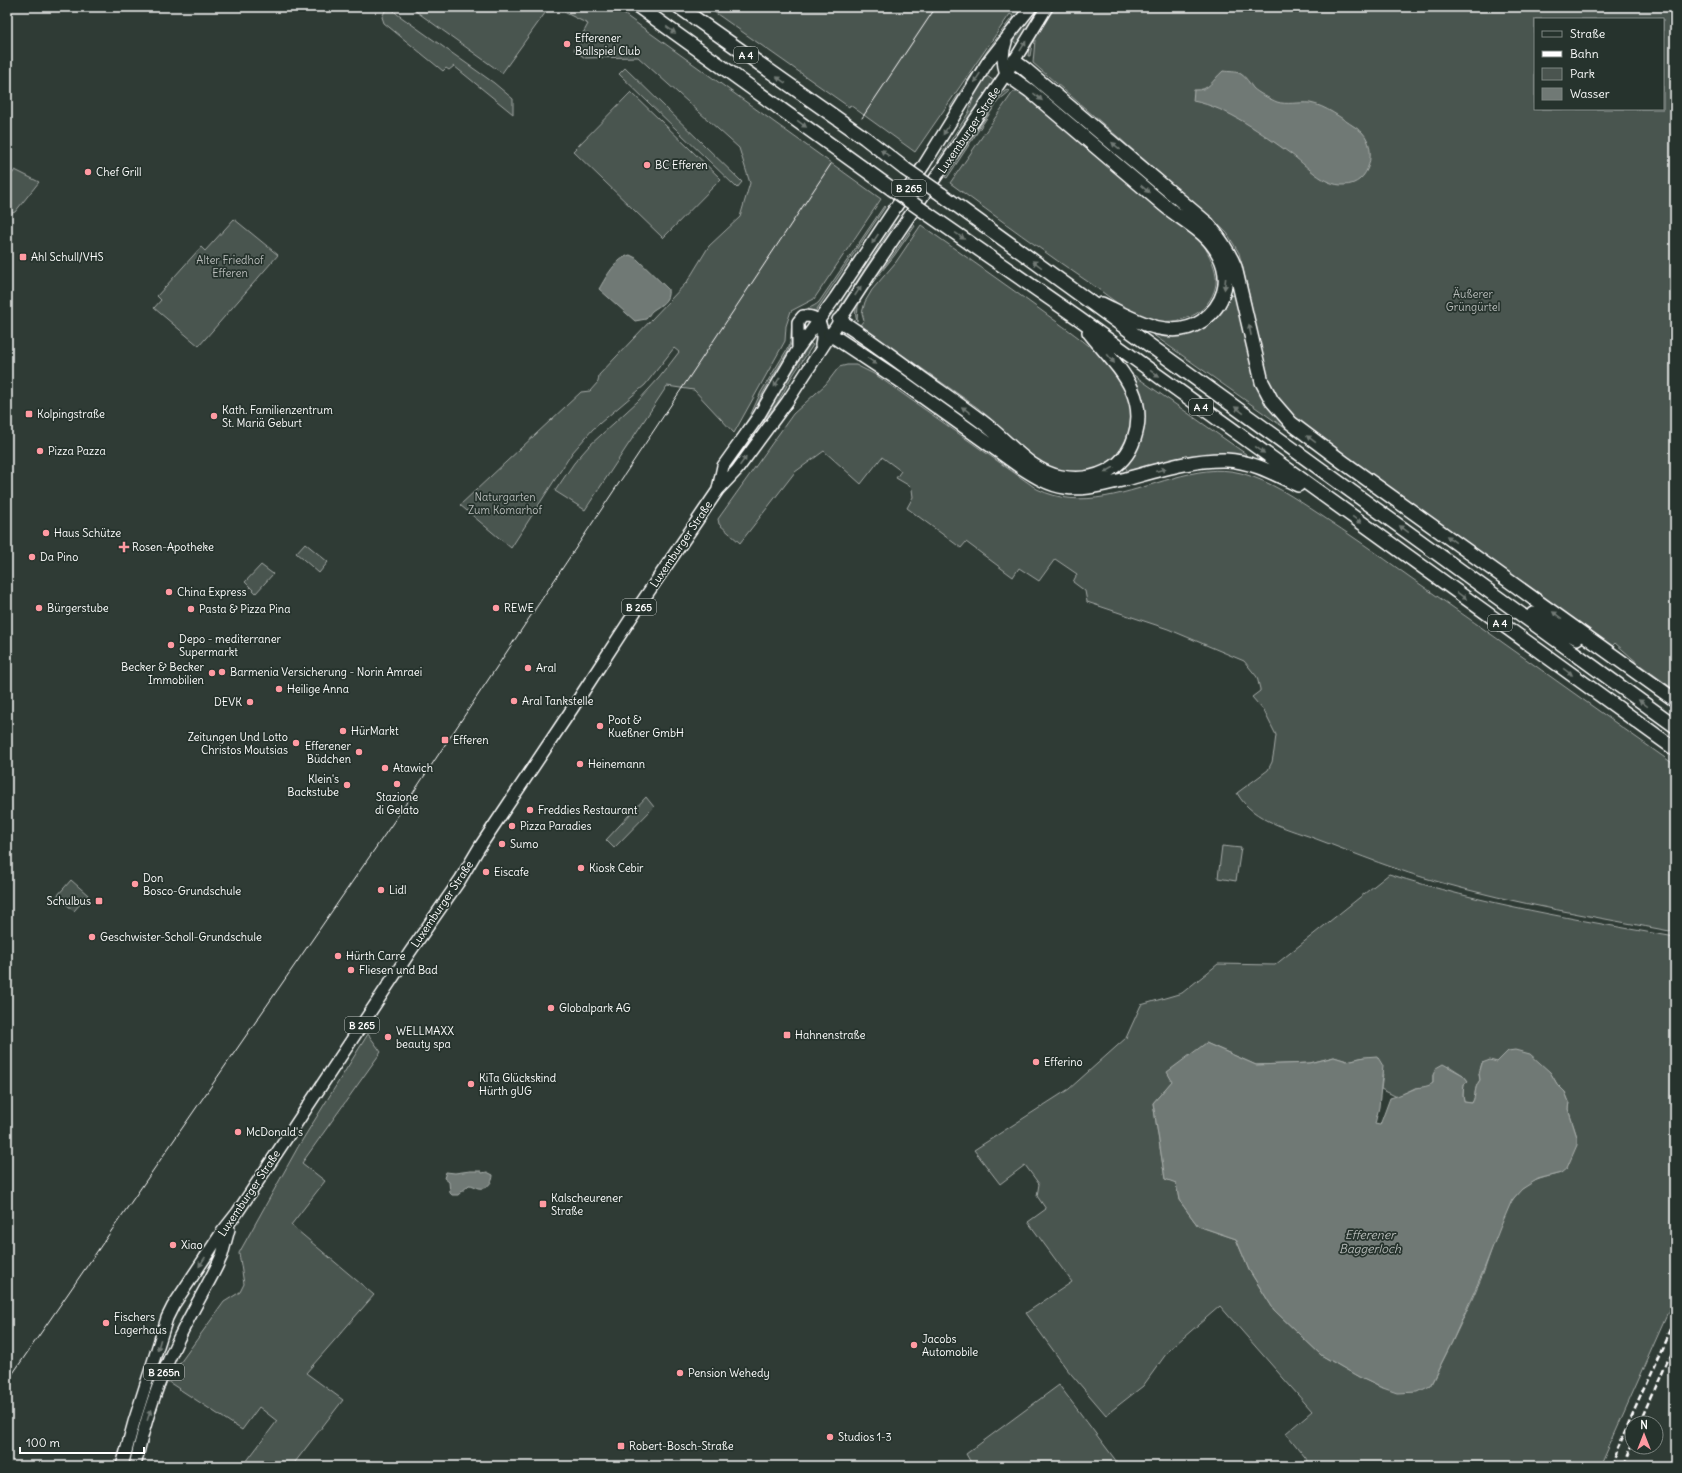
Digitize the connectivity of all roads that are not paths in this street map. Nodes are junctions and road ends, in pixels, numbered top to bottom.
1 (639, 7) edge
2 (679, 7) edge
3 (1031, 7) edge
4 (1048, 7) edge
5 (1007, 39) junction
6 (1008, 60) junction
7 (987, 63) junction
8 (1006, 74) junction
9 (1069, 287) junction
10 (1078, 318) junction
11 (829, 319) junction
12 (830, 334) junction
13 (820, 350) junction
14 (718, 490) junction
15 (1325, 497) junction
16 (1481, 585) junction
17 (1634, 670) junction
18 (1675, 700) edge
19 (1675, 726) edge
20 (1675, 749) edge
21 (233, 1219) junction
22 (167, 1318) joint
23 (122, 1466) edge
24 (135, 1466) edge

1 -> 10 highway, A 4, bridge
9 -> 2 highway, A 4, bridge
3 - 5 main road, Luxemburger Straße / B 265
6 -> 4 main road, Luxemburger Straße / B 265
5 - 6 main road
5 - 7 main road, Luxemburger Straße / B 265
6 - 7 main road
6 - 8 main road, Luxemburger Straße / B 265
17 -> 6 highway
7 -> 11 main road, Luxemburger Straße / B 265
8 -> 9 highway
11 -> 8 main road, Luxemburger Straße / B 265
16 -> 9 highway, A 4
10 -> 11 highway
10 -> 15 highway, A 4
11 - 12 main road
11 - 13 main road, Luxemburger Straße / B 265
11 -> 14 main road, Luxemburger Straße / B 265
12 - 13 main road, Luxemburger Straße / B 265
12 -> 15 highway
14 -> 13 main road, Luxemburger Straße / B 265
14 - 21 main road, Luxemburger Straße / B 265
15 -> 20 highway, A 4
16 - 17 highway
19 -> 16 highway, A 4
17 - 18 highway
21 -> 22 main road, Luxemburger Straße / B 265
24 -> 21 main road, B 265n
22 -> 23 main road, B 265n

